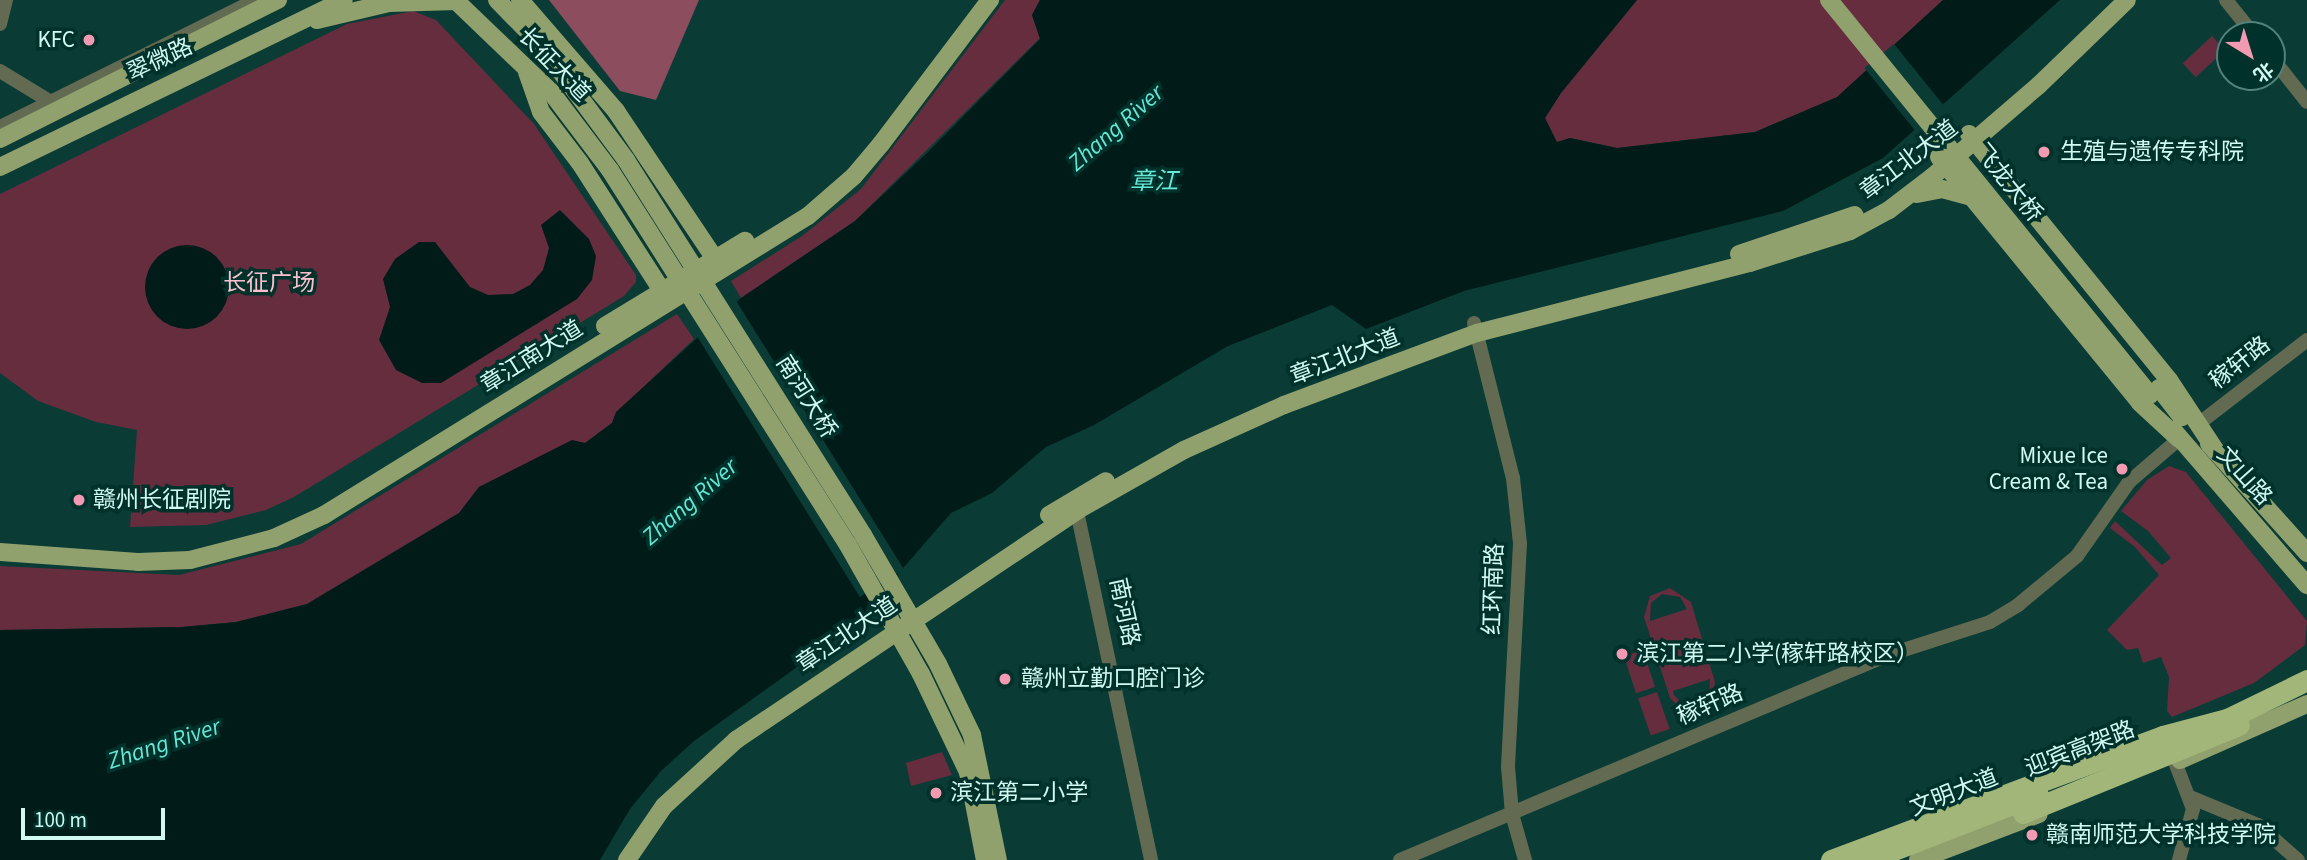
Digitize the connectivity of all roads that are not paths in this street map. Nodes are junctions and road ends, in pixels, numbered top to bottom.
1 (6, 0) edge
2 (344, 0) edge
3 (978, 0) edge
4 (990, 0) edge
5 (1829, 0) edge
6 (1844, 0) edge
7 (2113, 0) edge
8 (2127, 0) edge
9 (2226, 0) edge
10 (271, 1) edge
11 (456, 1) edge
12 (508, 4) edge
13 (2243, 21) edge
14 (0, 24) edge
15 (290, 25) junction
16 (564, 47) junction
17 (0, 71) edge
18 (527, 72) junction
19 (2286, 76) edge
20 (574, 89) junction
21 (2307, 102) edge
22 (56, 105) junction
23 (2013, 108) junction
24 (0, 127) edge
25 (1971, 137) junction
26 (0, 139) edge
27 (626, 160) joint
28 (1942, 162) junction
29 (0, 167) edge
30 (610, 170) joint
31 (1999, 171) junction
32 (1907, 197) junction
33 (1972, 198) junction
34 (718, 265) junction
35 (668, 301) junction
36 (1476, 328) junction
37 (2307, 340) edge
38 (2154, 392) junction
39 (2201, 422) junction
40 (2179, 439) junction
41 (2216, 451) junction
42 (1076, 504) junction
43 (0, 545) edge
44 (0, 552) edge
45 (2307, 554) edge
46 (2307, 585) edge
47 (2307, 668) edge
48 (2307, 680) edge
49 (2307, 693) edge
50 (2307, 704) edge
51 (2238, 716) junction
52 (2175, 762) junction
53 (2190, 797) junction
54 (1512, 814) junction
55 (618, 860) edge
56 (627, 860) edge
57 (985, 860) edge
58 (998, 860) edge
59 (1152, 860) edge
60 (1400, 860) edge
61 (1525, 860) edge
62 (1830, 860) edge
63 (1848, 860) edge
64 (1868, 860) edge
65 (1900, 860) edge
66 (1918, 860) edge
67 (2179, 860) edge
68 (2298, 860) edge

1 - 14 street
2 - 15 main road, 翠微路
3 - 34 main road, 章江南大道
4 - 34 main road, 章江南大道
5 - 38 main road, 飞龙大桥, bridge
6 - 38 main road, 飞龙大桥
7 - 25 main road, 章江北大道
8 - 23 main road, 章江北大道
9 - 13 street
10 - 22 main road, 翠微路
11 - 15 main road
11 - 18 main road, 长征大道
12 - 16 main road
12 - 20 main road, 长征大道
15 - 29 main road, 翠微路
16 - 20 main road
16 - 34 main road
17 - 22 street
18 - 30 main road, 长征大道
18 - 35 main road
19 - 21 street
20 - 27 main road, 长征大道
22 - 24 street
22 - 26 main road, 翠微路
23 - 25 main road, 章江北大道
23 - 31 main road
25 - 28 main road, 章江北大道
25 - 31 main road
27 - 58 main road, 南河大桥, bridge
28 - 32 main road, 章江北大道
28 - 33 main road
28 - 36 main road, 章江北大道
30 - 57 main road, 南河大桥, bridge
31 - 39 main road
32 - 33 main road
32 - 36 main road, 章江北大道
33 - 40 main road
34 - 35 main road, 章江南大道
34 - 43 main road, 章江南大道
35 - 44 main road, 章江南大道
36 - 42 main road, 章江北大道
36 - 54 street, 红环南路
37 - 39 street, 稼轩路
38 - 40 main road, 文山路
38 - 41 main road, 文山路
39 - 41 main road
40 - 46 main road, 文山路
40 - 54 street, 稼轩路
41 - 45 main road, 文山路
42 - 55 main road, 章江北大道
42 - 56 main road, 章江北大道
42 - 59 street, 南河路
47 - 63 main road, 文明大道
48 - 51 highway, 迎宾高架路
49 - 65 highway, 迎宾高架路
50 - 52 main road
51 - 62 highway, bridge
51 - 64 highway, 迎宾高架路, bridge
52 - 53 street
52 - 66 main road
53 - 67 street
53 - 68 street
54 - 60 street, 稼轩路
54 - 61 street, 红环南路

